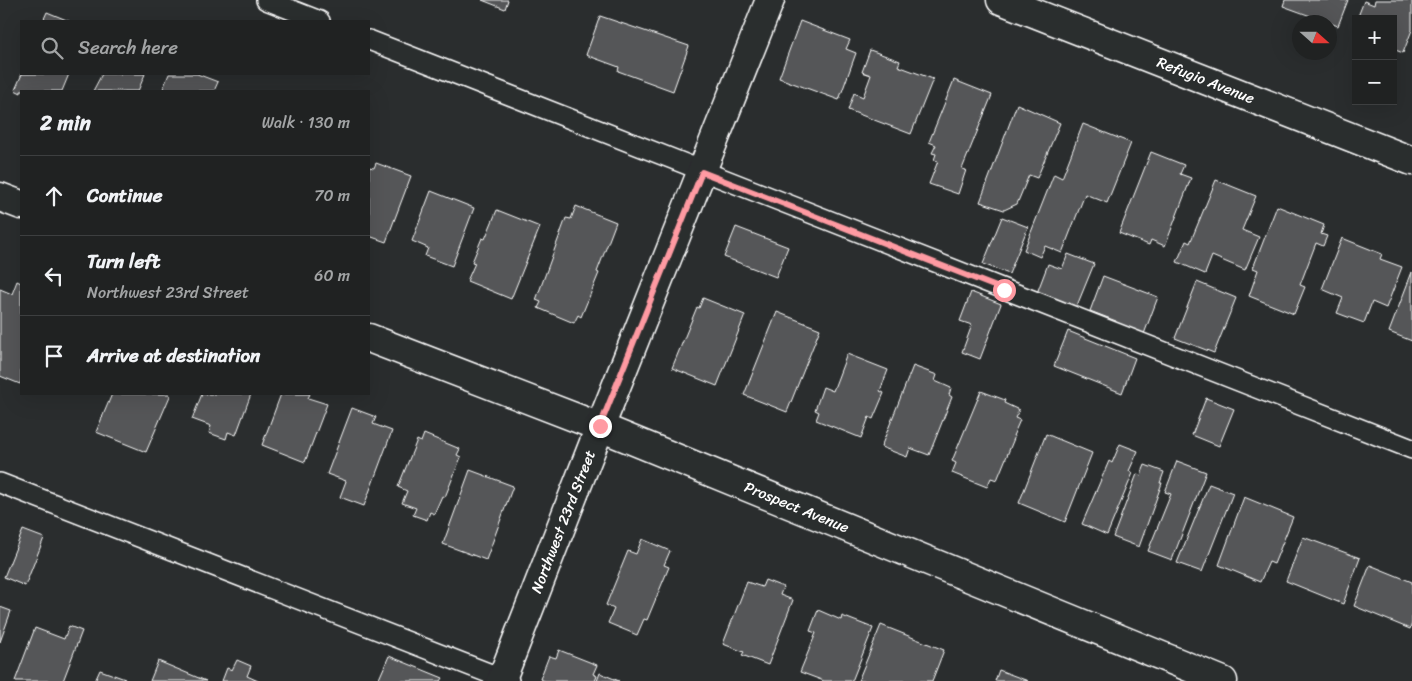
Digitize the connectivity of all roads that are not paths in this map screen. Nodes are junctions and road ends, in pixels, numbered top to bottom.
1 (266, 0) edge
2 (770, 0) edge
3 (1000, 0) edge
4 (317, 20) edge
5 (370, 40) edge
6 (1412, 161) edge
7 (702, 172) junction
8 (0, 197) edge
9 (20, 205) edge
10 (370, 338) edge
11 (600, 426) junction
12 (1412, 449) edge
13 (0, 483) edge
14 (504, 680) edge
15 (1223, 681) edge

1 - 4 lane
2 - 7 street, Northwest 23rd Street
3 - 6 street, Refugio Avenue
5 - 7 lane
7 - 11 street, Northwest 23rd Street
7 - 12 lane
8 - 9 street
10 - 11 street, Prospect Avenue
11 - 14 street, Northwest 23rd Street
11 - 15 street, Prospect Avenue
13 - 14 lane

